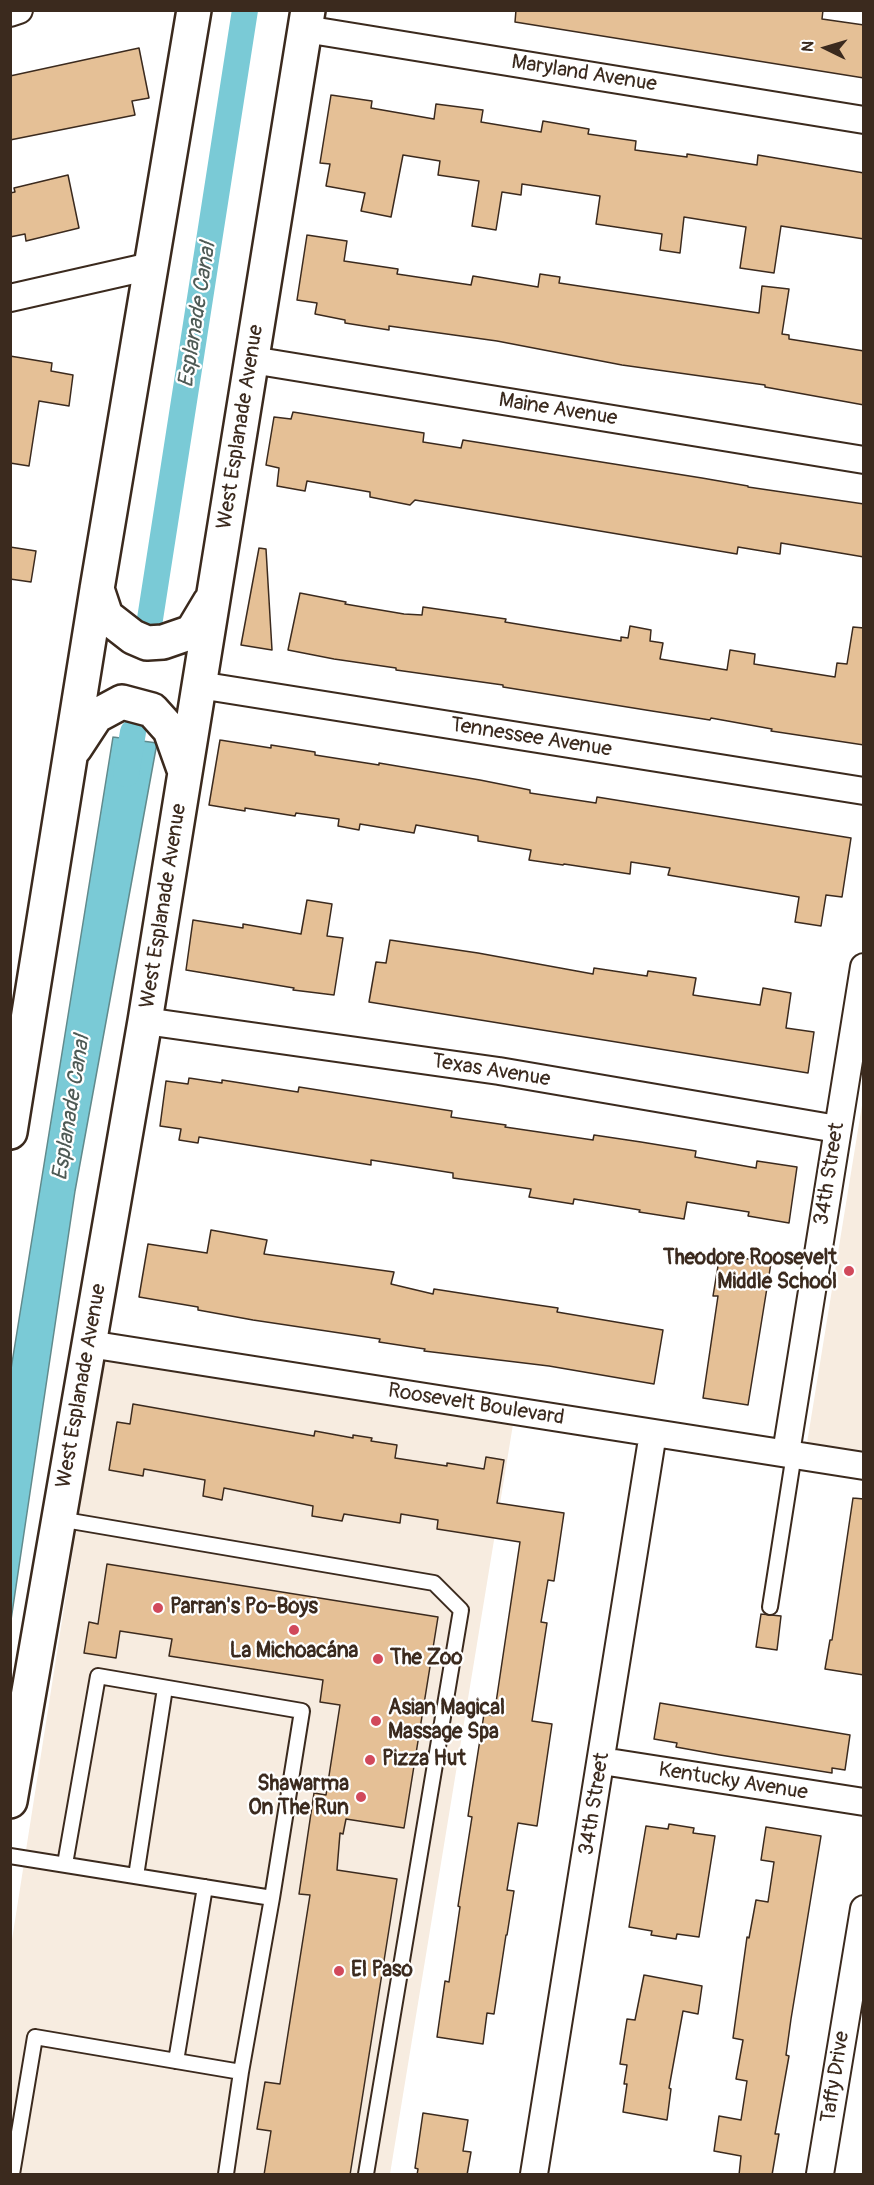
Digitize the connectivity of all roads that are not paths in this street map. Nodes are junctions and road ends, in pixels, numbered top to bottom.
1 (19, 10) edge
2 (194, 10) edge
3 (10, 13) edge
4 (307, 20) edge
5 (864, 120) edge
6 (151, 266) junction
7 (10, 298) edge
8 (252, 360) junction
9 (864, 460) edge
10 (97, 589) junction
11 (214, 597) junction
12 (199, 685) junction
13 (71, 756) junction
14 (185, 774) junction
15 (864, 791) edge
16 (864, 967) edge
17 (145, 1021) junction
18 (837, 1130) junction
19 (10, 1132) edge
20 (89, 1344) junction
21 (653, 1433) junction
22 (790, 1453) junction
23 (864, 1466) edge
24 (59, 1519) junction
25 (770, 1607) dead end
26 (165, 1688) junction
27 (602, 1761) junction
28 (10, 1801) edge
29 (864, 1802) edge
30 (10, 1856) edge
31 (65, 1864) junction
32 (136, 1876) junction
33 (205, 1887) junction
34 (272, 1898) junction
35 (864, 1909) edge
36 (176, 2061) junction
37 (241, 2072) junction
38 (12, 2175) edge
39 (226, 2175) edge
40 (366, 2175) edge
41 (534, 2175) edge
42 (820, 2175) edge

1 - 3 street
2 - 6 main road
4 - 5 street, Maryland Avenue
4 - 8 main road, West Esplanade Avenue
6 - 7 street
6 - 10 main road
8 - 9 street, Maine Avenue
8 - 11 main road, West Esplanade Avenue
10 - 11 main road
10 - 13 main road
11 - 12 main road, West Esplanade Avenue
12 - 14 main road, West Esplanade Avenue
12 - 15 street, Tennessee Avenue
13 - 14 main road
13 - 19 main road
14 - 17 main road, West Esplanade Avenue
16 - 18 street, 34th Street
17 - 18 street, Texas Avenue
17 - 20 main road, West Esplanade Avenue
18 - 22 street, 34th Street
20 - 21 street, Roosevelt Boulevard
20 - 24 main road, West Esplanade Avenue
21 - 22 street, Roosevelt Boulevard
21 - 27 street, 34th Street
22 - 23 street, Roosevelt Boulevard
22 - 25 lane
24 - 28 main road, West Esplanade Avenue
24 - 40 lane
26 - 31 lane
26 - 32 lane
26 - 34 lane
27 - 29 street, Kentucky Avenue
27 - 41 street, 34th Street
30 - 31 lane
31 - 32 lane
32 - 33 lane
33 - 34 lane
33 - 36 lane
34 - 37 lane
35 - 42 street, Taffy Drive
36 - 37 lane
36 - 38 lane
37 - 39 lane

